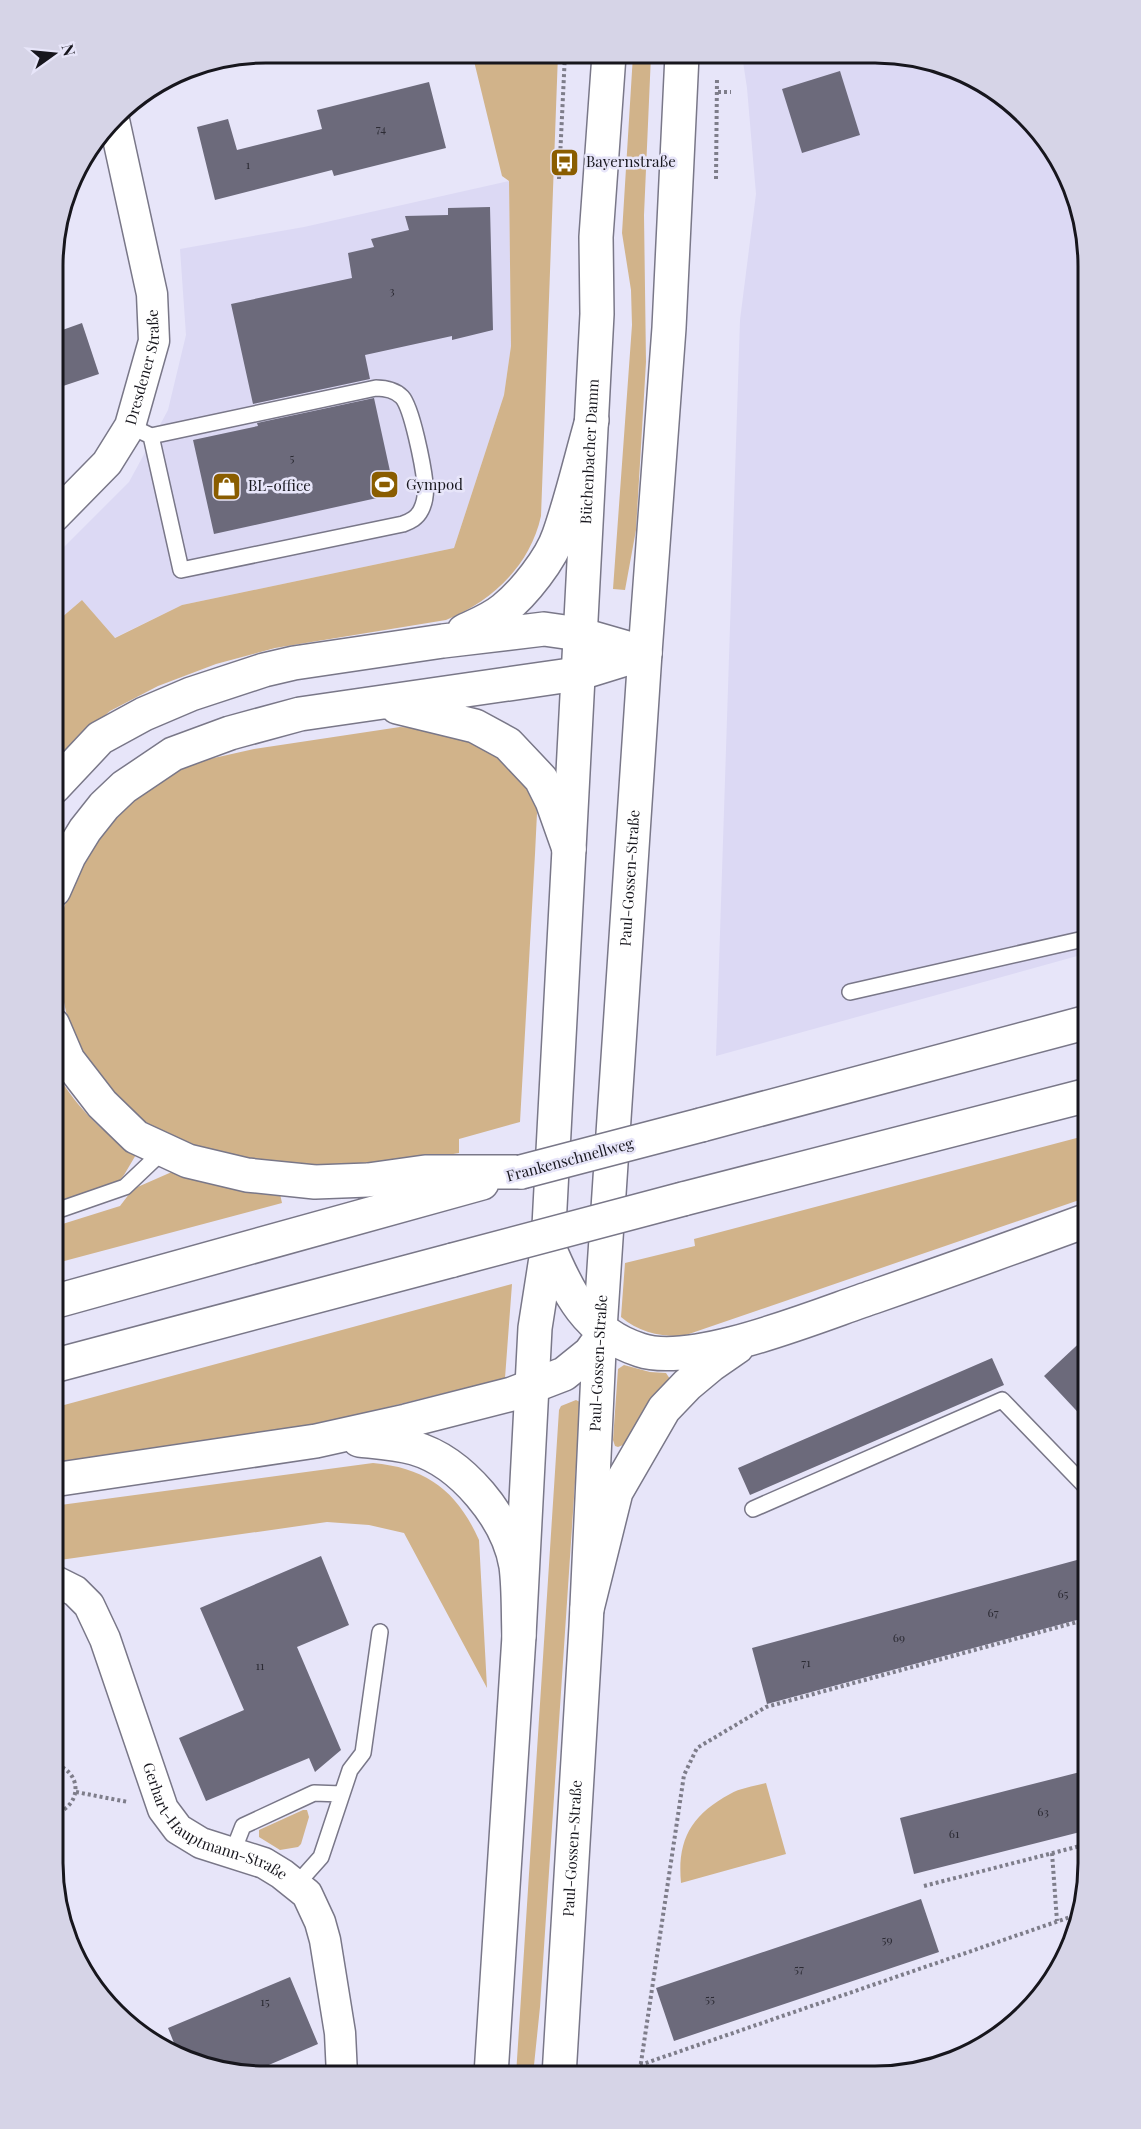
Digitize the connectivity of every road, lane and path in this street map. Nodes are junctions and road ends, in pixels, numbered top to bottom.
1 (565, 63) edge
2 (608, 63) edge
3 (682, 63) edge
4 (717, 74) dead end
5 (718, 92) junction
6 (731, 92) dead end
7 (116, 129) edge
8 (559, 179) dead end
9 (716, 179) dead end
10 (592, 420) junction
11 (140, 431) junction
12 (63, 508) edge
13 (579, 634) junction
14 (443, 640) junction
15 (645, 652) junction
16 (577, 674) junction
17 (378, 702) junction
18 (63, 777) edge
19 (569, 849) junction
20 (63, 870) edge
21 (1078, 940) edge
22 (850, 992) dead end
23 (1078, 1025) edge
24 (63, 1048) edge
25 (1078, 1098) edge
26 (164, 1150) junction
27 (521, 1172) junction
28 (63, 1209) edge
29 (1078, 1224) edge
30 (548, 1245) junction
31 (63, 1299) edge
32 (600, 1334) junction
33 (763, 1335) junction
34 (63, 1363) edge
35 (532, 1387) junction
36 (316, 1442) junction
37 (1078, 1478) edge
38 (63, 1479) edge
39 (753, 1509) dead end
40 (63, 1585) edge
41 (587, 1609) junction
42 (1078, 1622) edge
43 (380, 1632) dead end
44 (519, 1636) junction
45 (63, 1768) edge
46 (76, 1792) junction
47 (342, 1794) junction
48 (162, 1809) junction
49 (63, 1811) edge
50 (1078, 1846) edge
51 (1052, 1853) junction
52 (232, 1854) junction
53 (296, 1885) junction
54 (924, 1886) dead end
55 (1070, 1917) edge
56 (1057, 1921) junction
57 (640, 2065) joint
58 (341, 2066) edge
59 (492, 2066) edge
60 (560, 2066) edge

1 - 8 path
2 - 10 main road, Büchenbacher Damm
3 - 15 main road
4 - 5 path
5 - 6 path
5 - 9 path
7 - 11 street, Dresdener Straße
10 - 13 main road, Büchenbacher Damm
10 - 14 main road
11 - 11 lane
11 - 12 street, Dresdener Straße
13 - 14 main road
13 - 15 main road
13 - 16 main road, Büchenbacher Damm
14 - 18 main road
15 - 16 main road
15 - 32 main road, Paul-Gossen-Straße
16 - 17 main road
16 - 19 main road, Büchenbacher Damm
17 - 19 main road
17 - 20 main road
19 - 30 main road
21 - 22 lane
23 - 27 main road, Frankenschnellweg, bridge
24 - 26 main road
25 - 34 main road, bridge
26 - 27 main road
26 - 28 lane
27 - 31 main road, Frankenschnellweg
29 - 33 main road
30 - 32 main road
30 - 35 main road
32 - 33 main road
32 - 35 main road
32 - 41 main road, Paul-Gossen-Straße
33 - 41 main road
35 - 36 main road
35 - 44 main road
36 - 38 main road
36 - 44 main road
37 - 39 lane
40 - 48 street, Gerhart-Hauptmann-Straße
41 - 60 main road, Paul-Gossen-Straße
42 - 57 path
43 - 47 lane
44 - 59 main road
45 - 46 path
46 - 48 path
46 - 49 path
47 - 52 lane
47 - 53 lane
48 - 52 street, Gerhart-Hauptmann-Straße
50 - 51 path
51 - 54 path
51 - 56 path
52 - 53 street, Gerhart-Hauptmann-Straße
53 - 58 street, Gerhart-Hauptmann-Straße
55 - 56 path
56 - 57 path

